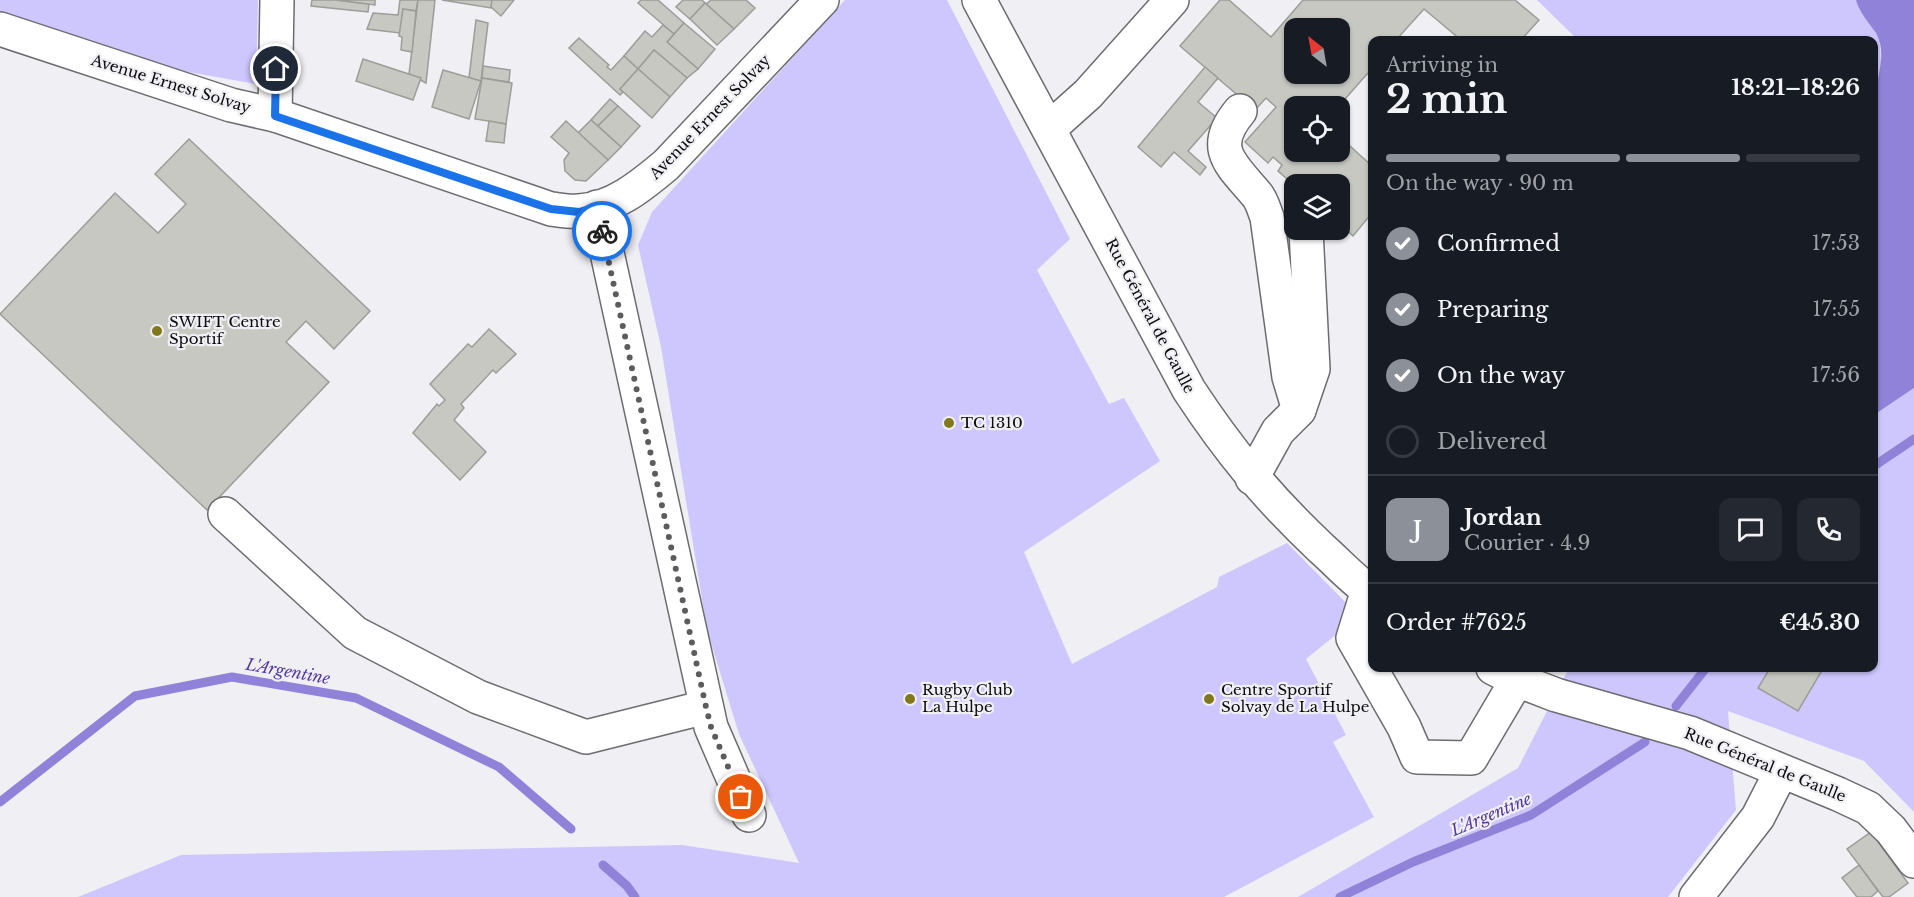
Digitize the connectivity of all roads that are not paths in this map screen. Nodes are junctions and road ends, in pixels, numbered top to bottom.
1 (277, 0) edge
2 (822, 0) edge
3 (979, 0) edge
4 (1160, 4) edge
5 (0, 29) edge
6 (1240, 111) dead end
7 (275, 116) junction
8 (1050, 128) junction
9 (597, 207) junction
10 (1307, 240) edge
11 (1299, 410) junction
12 (1252, 478) junction
13 (225, 514) dead end
14 (1368, 590) edge
15 (1368, 597) edge
16 (1368, 664) edge
17 (1372, 672) edge
18 (1505, 674) edge
19 (706, 707) junction
20 (1781, 772) junction
21 (749, 815) dead end
22 (1914, 861) edge
23 (1696, 897) edge

1 - 7 street
2 - 9 street, Avenue Ernest Solvay
3 - 8 street, Rue Général de Gaulle
4 - 8 street
5 - 7 street, Avenue Ernest Solvay
6 - 11 street
7 - 9 street, Avenue Ernest Solvay
8 - 12 street, Rue Général de Gaulle
9 - 19 street
10 - 11 street
11 - 12 street
12 - 14 street, Rue Général de Gaulle
13 - 19 street
15 - 16 street
17 - 18 street
18 - 20 street, Rue Général de Gaulle
19 - 21 street
20 - 22 street, Rue Général de Gaulle
20 - 23 street

